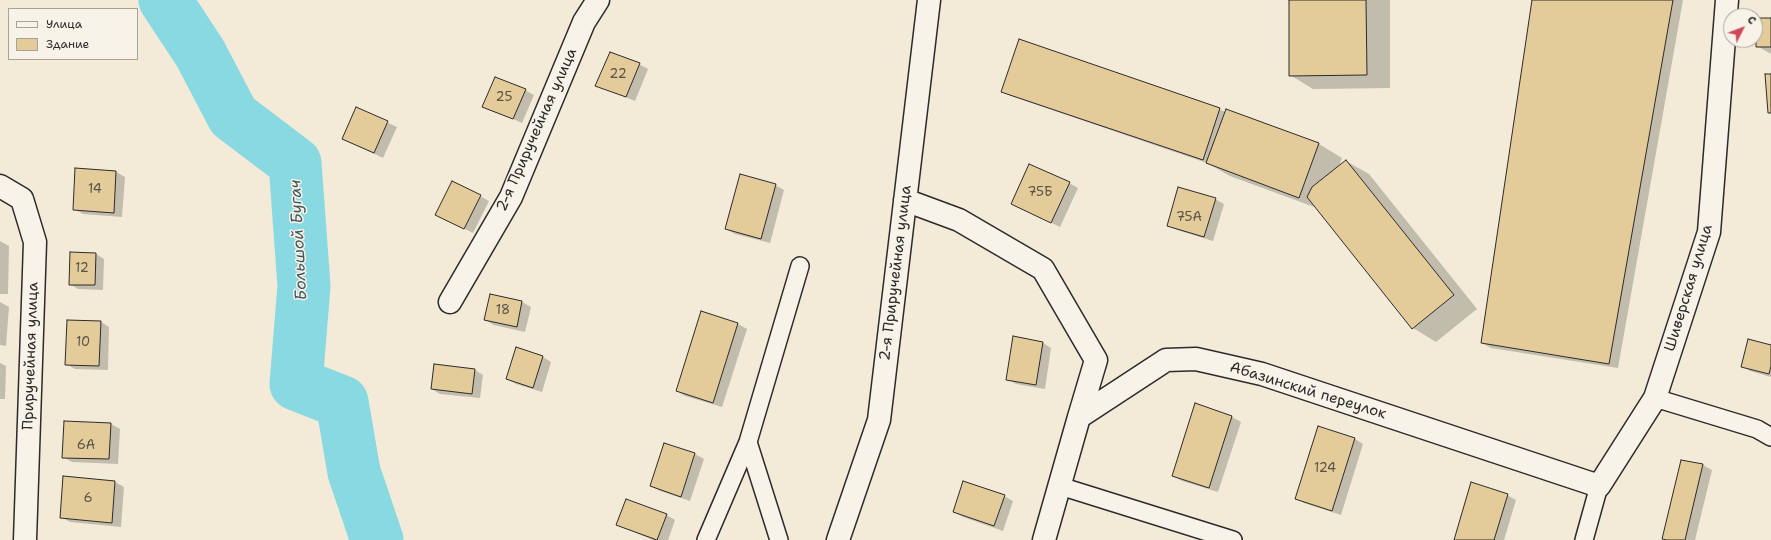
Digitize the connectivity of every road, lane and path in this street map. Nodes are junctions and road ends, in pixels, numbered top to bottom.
1 (598, 0) edge
2 (1727, 0) edge
3 (924, 1) edge
4 (0, 186) edge
5 (905, 200) junction
6 (800, 266) dead end
7 (450, 302) dead end
8 (1655, 398) junction
9 (1079, 417) junction
10 (1771, 437) edge
11 (748, 442) junction
12 (1060, 486) junction
13 (1599, 486) junction
14 (25, 540) edge
15 (706, 540) edge
16 (779, 540) edge
17 (838, 540) edge
18 (1044, 540) edge
19 (1233, 540) edge
20 (1584, 540) edge

1 - 7 street, 2-я Приручейная улица
2 - 8 street, Шиверская улица
3 - 5 street, 2-я Приручейная улица
4 - 14 street, Приручейная улица
5 - 9 street
5 - 17 street, 2-я Приручейная улица
6 - 11 lane
8 - 10 lane
8 - 13 street, Шиверская улица
9 - 12 street
9 - 13 street, Абазинский переулок
11 - 15 lane
11 - 16 lane
12 - 18 street
12 - 19 lane
13 - 20 lane

